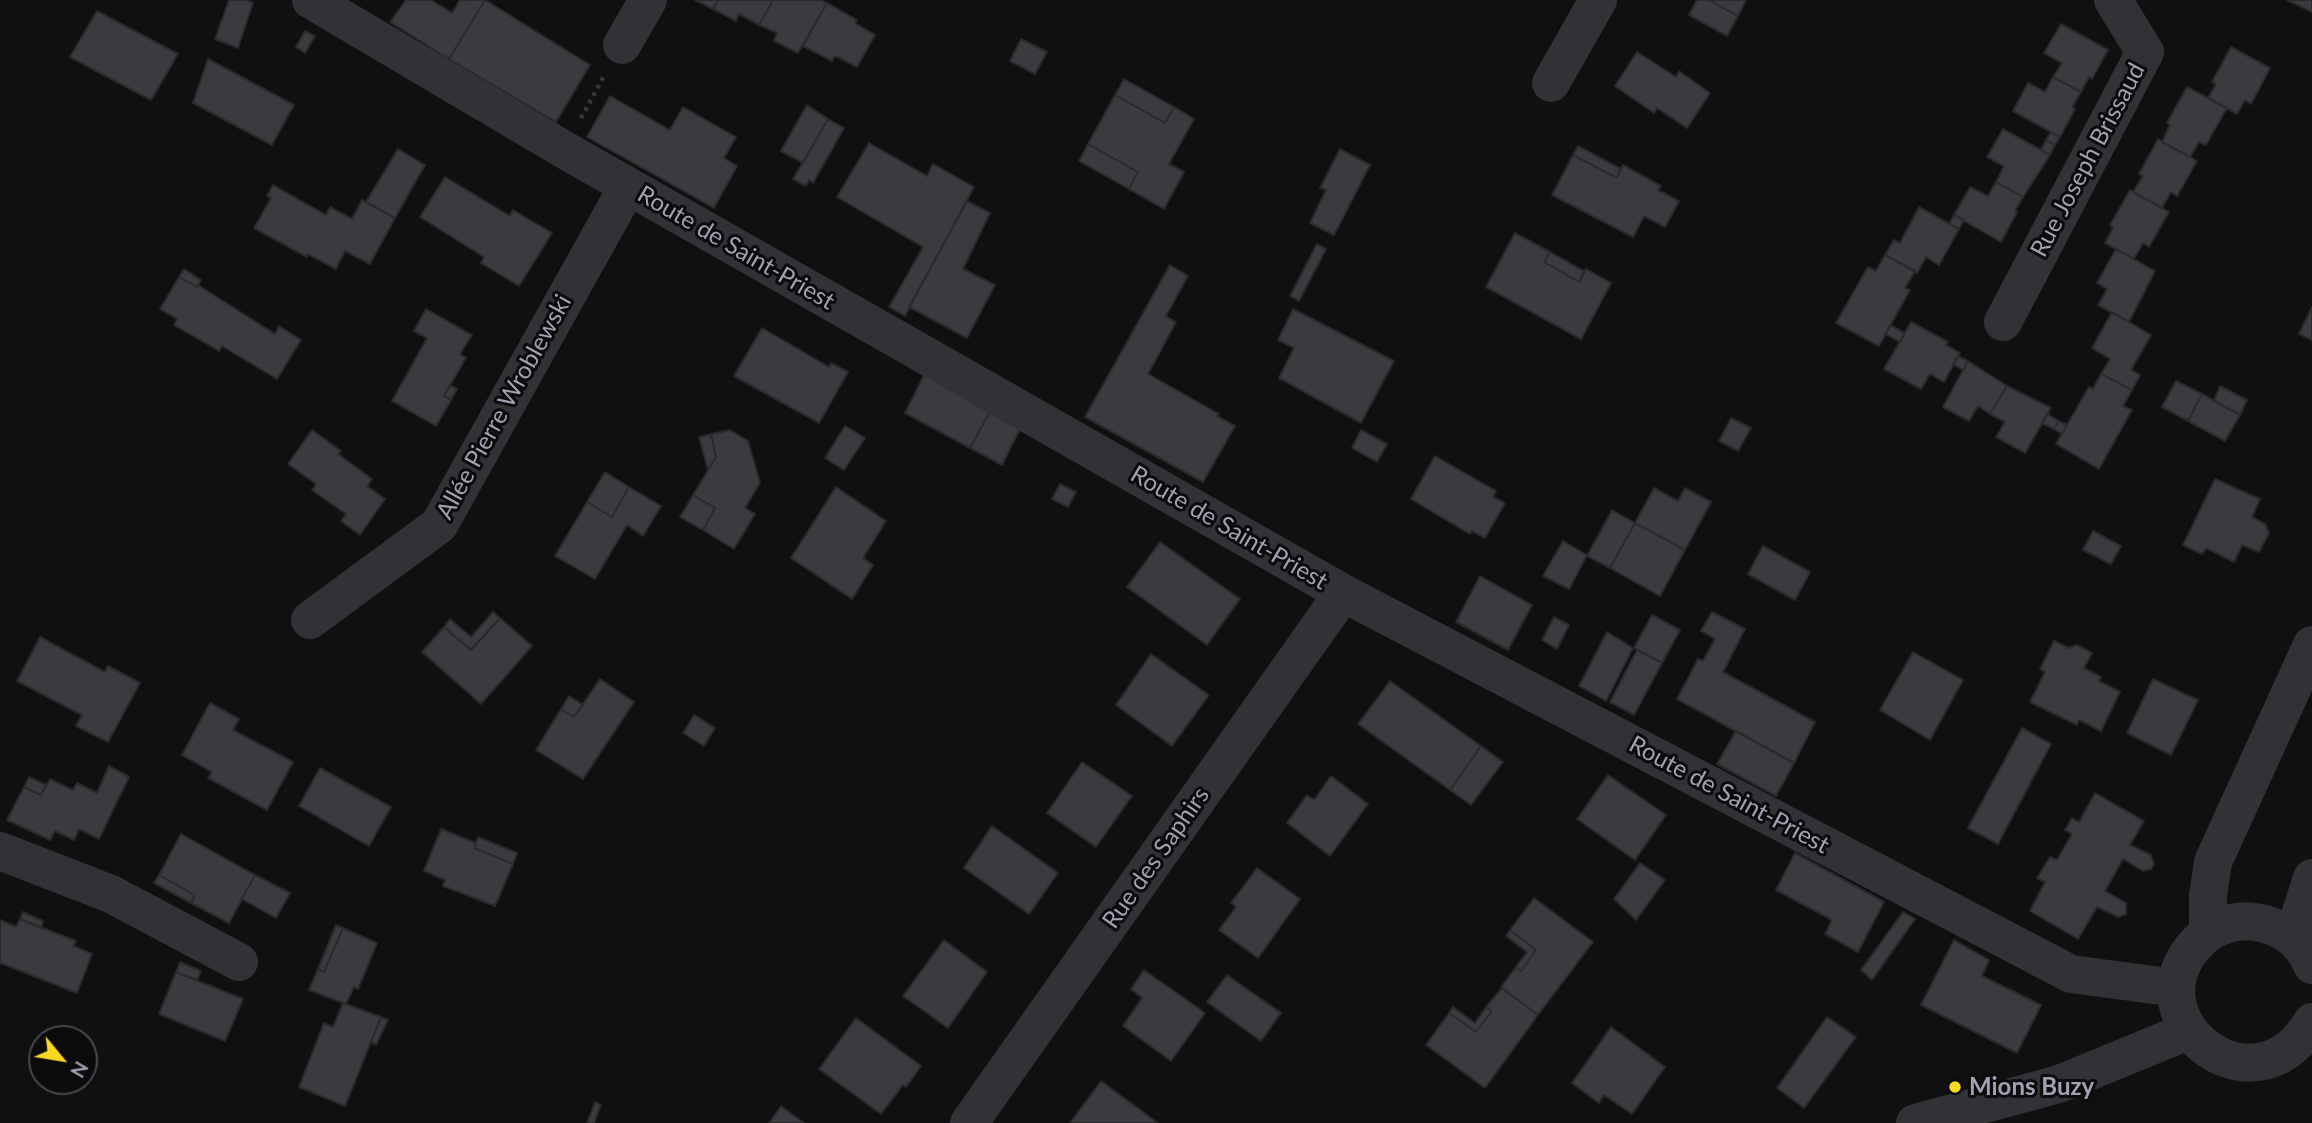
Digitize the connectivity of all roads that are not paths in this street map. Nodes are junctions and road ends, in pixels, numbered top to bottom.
1 (311, 0) edge
2 (648, 0) edge
3 (1598, 0) edge
4 (2113, 0) edge
5 (622, 45) road end
6 (1551, 83) dead end
7 (628, 186) junction
8 (2003, 322) dead end
9 (1343, 593) junction
10 (310, 620) dead end
11 (2312, 645) edge
12 (0, 851) edge
13 (2312, 878) edge
14 (2208, 933) junction
15 (2303, 951) edge
16 (239, 962) dead end
17 (2176, 988) junction
18 (2188, 1031) junction
19 (2307, 1040) edge
20 (970, 1123) edge
21 (1915, 1123) edge

1 - 7 street, Route de Saint-Priest
2 - 5 street
3 - 6 street
4 - 8 street, Rue Joseph Brissaud
7 - 9 street, Route de Saint-Priest
7 - 10 street, Allée Pierre Wroblewski
9 - 17 street, Route de Saint-Priest
9 - 20 street, Rue des Saphirs
11 - 14 street
12 - 16 street
13 - 15 street
14 - 15 street
14 - 17 street
17 - 18 street
18 - 19 street
18 - 21 street

